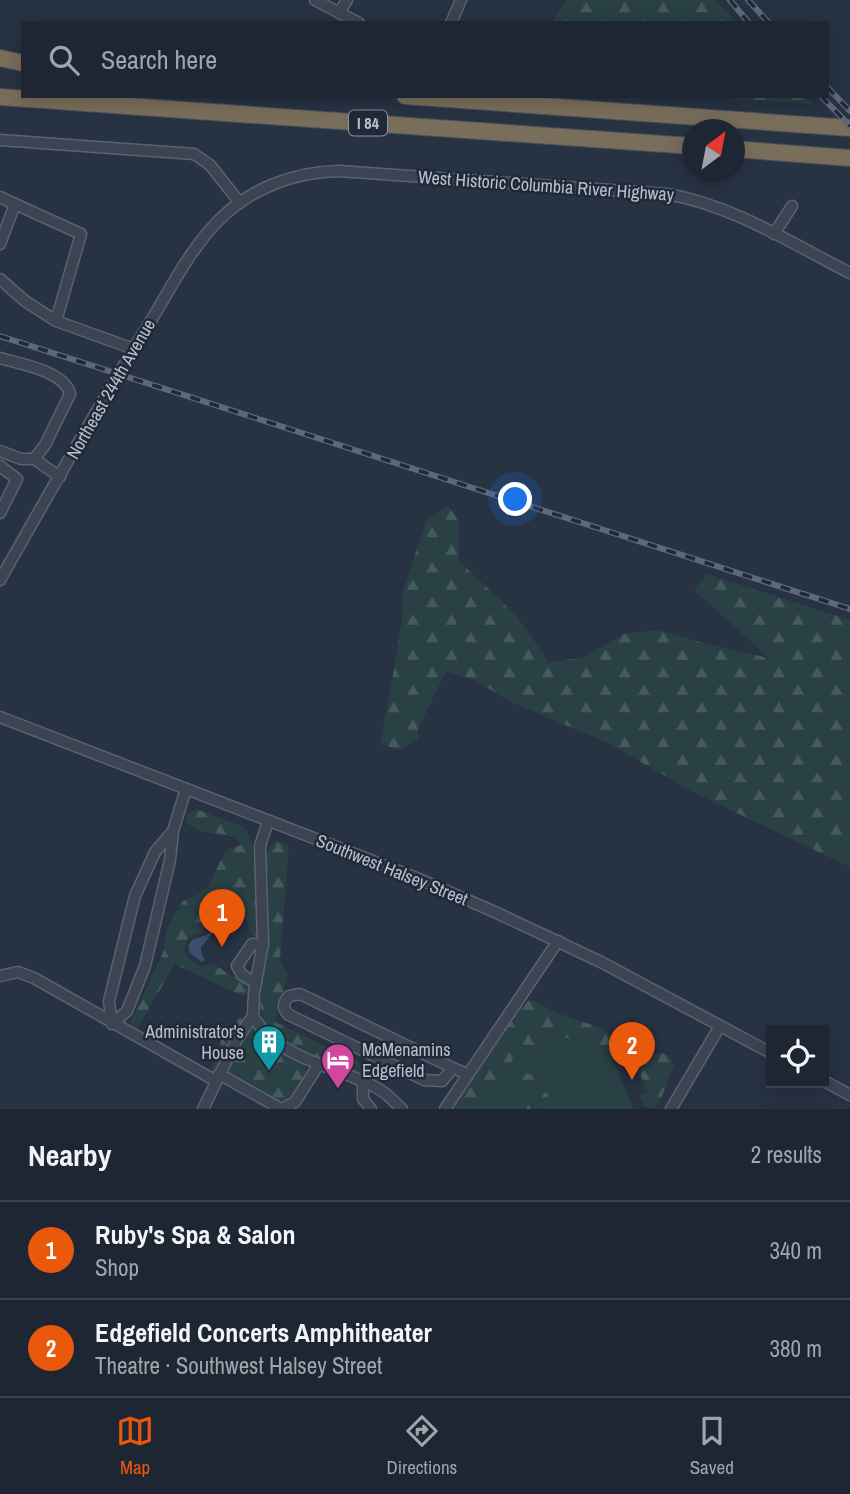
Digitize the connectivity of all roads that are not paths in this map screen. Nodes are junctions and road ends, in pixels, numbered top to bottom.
1 (315, 0) edge
2 (347, 0) edge
3 (461, 0) edge
4 (339, 12) junction
5 (355, 21) edge
6 (452, 21) edge
7 (0, 58) edge
8 (21, 63) edge
9 (0, 67) edge
10 (21, 69) edge
11 (0, 97) edge
12 (433, 98) edge
13 (43, 100) junction
14 (0, 104) edge
15 (850, 128) edge
16 (0, 140) edge
17 (682, 145) edge
18 (745, 150) edge
19 (850, 158) edge
20 (0, 197) edge
21 (15, 204) junction
22 (237, 205) junction
23 (792, 206) dead end
24 (774, 234) junction
25 (0, 244) edge
26 (850, 273) edge
27 (0, 279) edge
28 (56, 321) junction
29 (134, 349) junction
30 (0, 358) edge
31 (0, 451) edge
32 (34, 459) junction
33 (0, 467) edge
34 (60, 477) junction
35 (0, 513) edge
36 (4, 562) edge
37 (0, 580) edge
38 (0, 717) edge
39 (186, 789) junction
40 (268, 821) junction
41 (173, 831) junction
42 (558, 941) junction
43 (263, 946) junction
44 (0, 975) edge
45 (256, 983) junction
46 (253, 1016) junction
47 (113, 1024) junction
48 (720, 1026) junction
49 (766, 1050) edge
50 (319, 1064) junction
51 (453, 1068) junction
52 (467, 1074) junction
53 (218, 1078) junction
54 (363, 1083) junction
55 (829, 1084) edge
56 (850, 1095) edge
57 (393, 1107) edge
58 (203, 1109) edge
59 (278, 1109) edge
60 (371, 1109) edge
61 (445, 1109) edge
62 (670, 1109) edge

1 - 4 street
2 - 4 street
3 - 6 street
4 - 5 street
7 - 8 highway
9 - 10 highway
11 - 13 highway, I 84
12 - 15 highway, I 84
13 - 14 highway
13 - 17 highway, I 84
16 - 22 street
18 - 19 highway
20 - 21 street
21 - 25 street
21 - 28 street
22 - 24 street, West Historic Columbia River Highway
22 - 29 street, Northeast 244th Avenue
23 - 24 street
24 - 26 street, West Historic Columbia River Highway
27 - 28 street
28 - 29 street
29 - 34 street, Northeast 244th Avenue
30 - 32 street
31 - 32 street
32 - 34 street
33 - 35 street
34 - 36 street, Northeast 244th Avenue
36 - 37 street, Northeast 244th Avenue
38 - 39 street, Southwest Halsey Street
39 - 40 street, Southwest Halsey Street
39 - 41 street
40 - 42 street, Southwest Halsey Street
40 - 43 street
41 - 47 street
41 - 47 street
42 - 48 street, Southwest Halsey Street
42 - 52 street
43 - 45 street
43 - 45 street
44 - 47 street
45 - 46 street
46 - 50 street
46 - 53 street
47 - 53 street
48 - 49 street, Southwest Halsey Street
48 - 62 street
50 - 54 street
50 - 59 street
51 - 51 street
51 - 52 street
52 - 61 street
53 - 58 street
53 - 59 street
54 - 57 street
54 - 60 street
55 - 56 street

